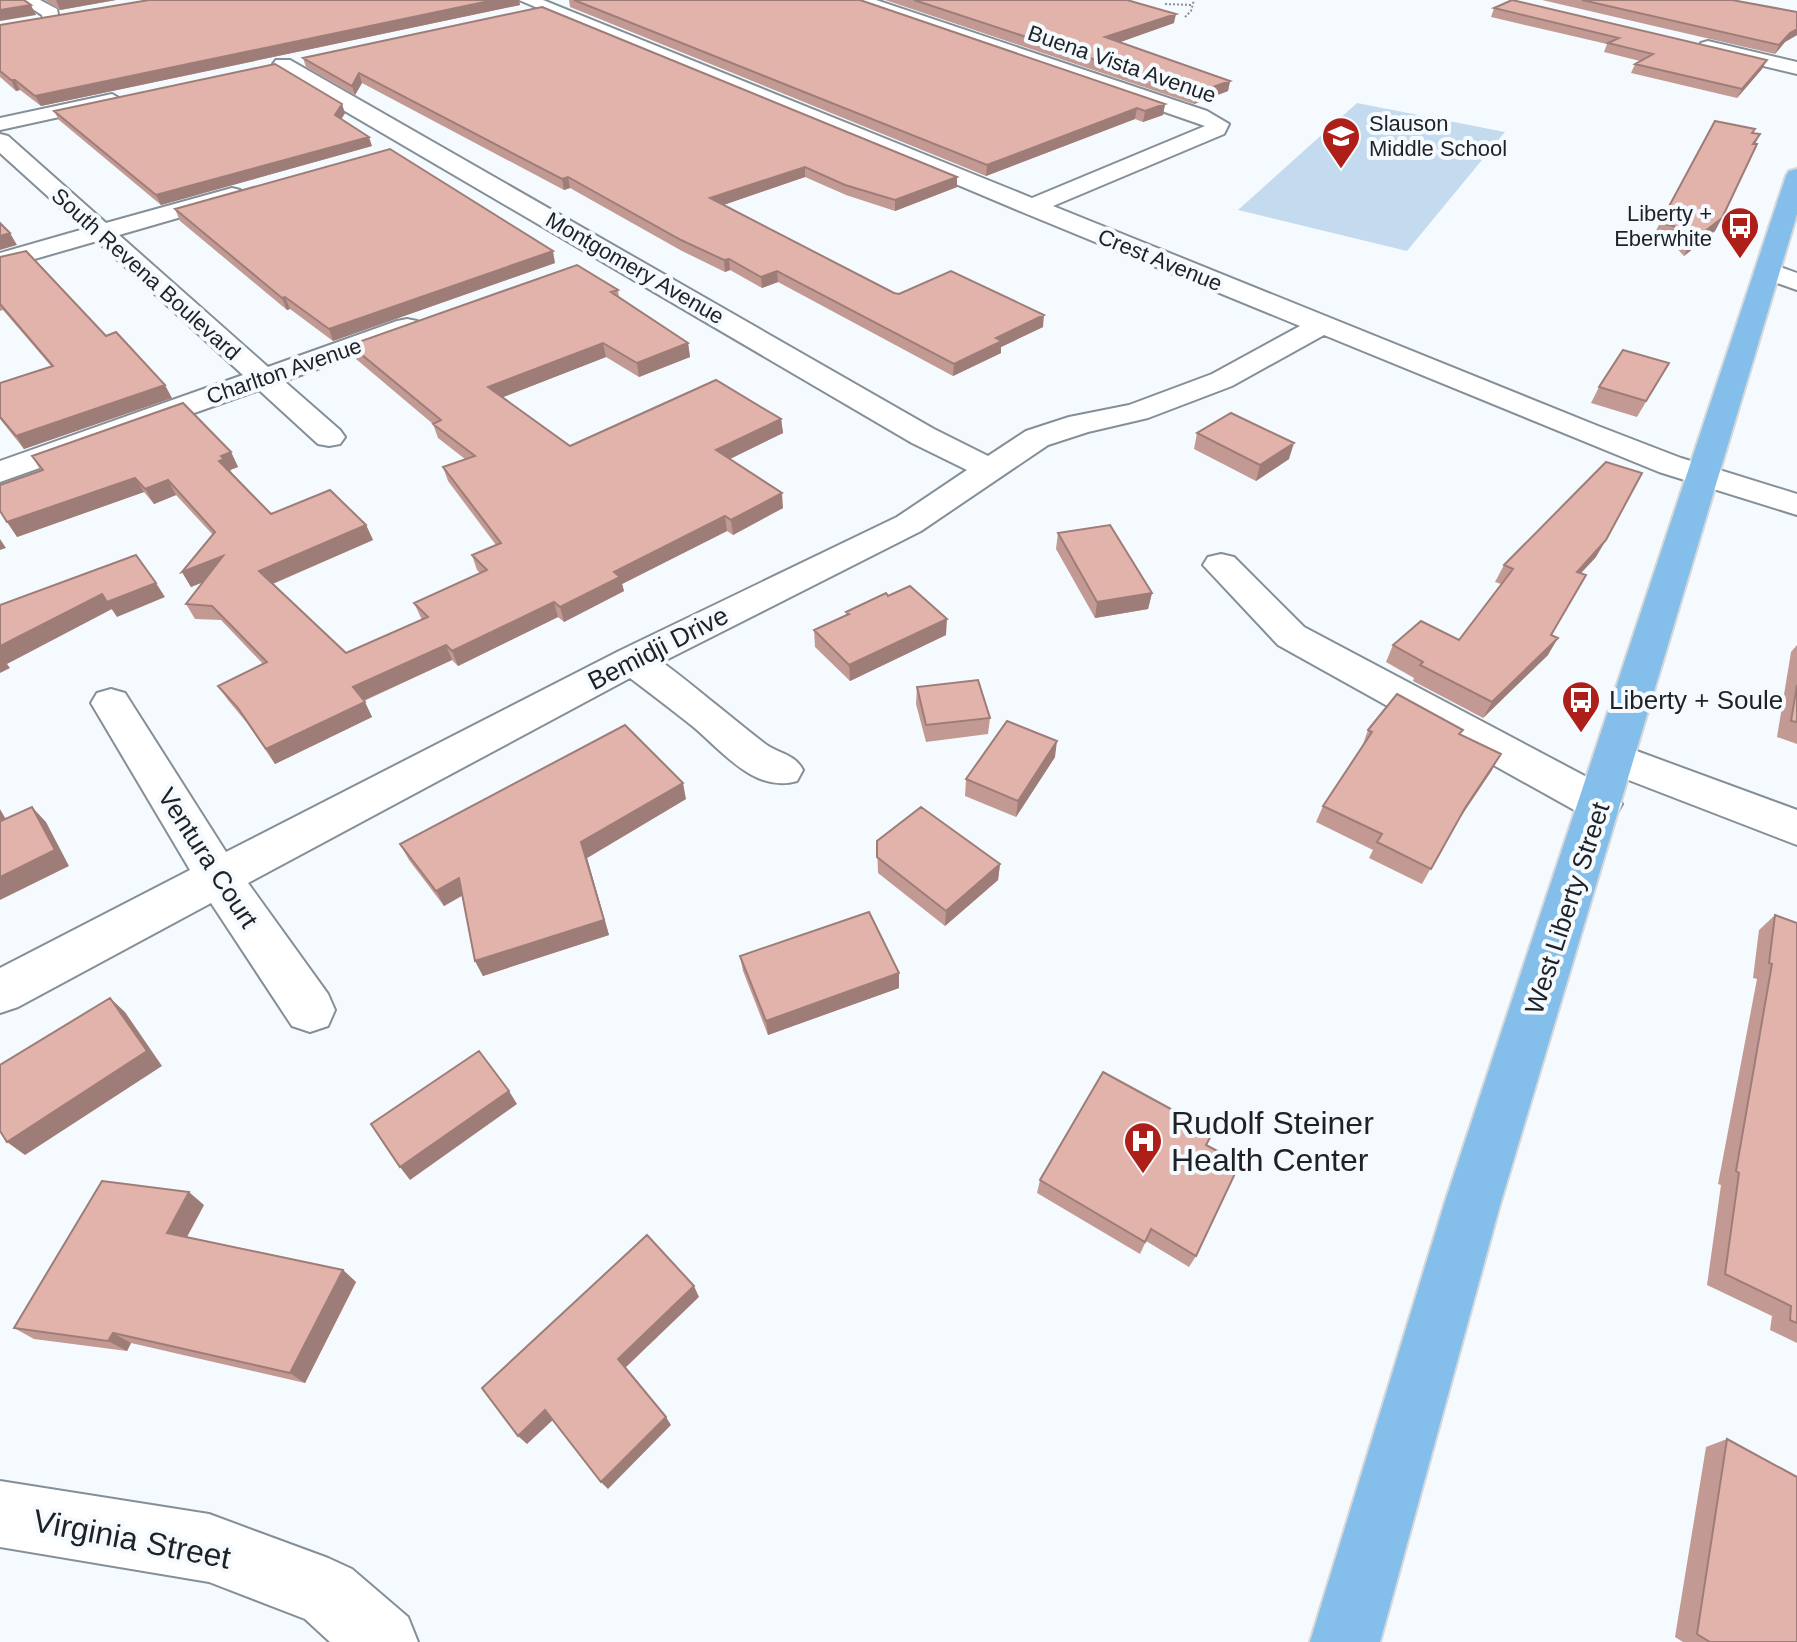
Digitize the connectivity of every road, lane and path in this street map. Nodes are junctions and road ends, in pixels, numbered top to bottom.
1 (27, 0) edge
2 (579, 0) edge
3 (859, 0) edge
4 (1194, 0) edge
5 (1165, 4) dead end
6 (1192, 5) junction
7 (529, 7) edge
8 (1185, 17) dead end
9 (57, 18) joint
10 (25, 24) edge
11 (1690, 43) edge
12 (314, 57) edge
13 (1797, 68) edge
14 (129, 96) edge
15 (0, 124) edge
16 (0, 141) edge
17 (418, 143) junction
18 (388, 151) edge
19 (1797, 176) edge
20 (249, 190) edge
21 (1030, 207) junction
22 (100, 233) junction
23 (613, 255) junction
24 (0, 261) edge
25 (581, 266) edge
26 (1788, 275) edge
27 (431, 319) edge
28 (1322, 325) junction
29 (263, 378) junction
30 (329, 437) dead end
31 (989, 469) junction
32 (0, 472) edge
33 (1703, 475) junction
34 (1797, 505) edge
35 (1221, 565) dead end
36 (633, 660) junction
37 (111, 703) dead end
38 (1615, 758) junction
39 (782, 770) dead end
40 (1600, 804) junction
41 (1797, 828) edge
42 (218, 877) junction
43 (0, 992) edge
44 (310, 1010) dead end
45 (0, 1514) edge
46 (383, 1642) edge
47 (1345, 1642) edge

1 - 9 street
2 - 7 street
3 - 21 street, Buena Vista Avenue
4 - 6 path
5 - 6 path
6 - 8 path
7 - 21 street, Crest Avenue
9 - 10 main road
11 - 13 street
12 - 17 street, Montgomery Avenue
14 - 15 street
16 - 22 street, South Revena Boulevard
17 - 18 street
17 - 23 street, Montgomery Avenue
19 - 26 main road, West Liberty Street
20 - 22 street
21 - 28 street, Crest Avenue
22 - 24 street
22 - 29 street, South Revena Boulevard
23 - 25 street
23 - 31 street, Montgomery Avenue
26 - 33 main road, West Liberty Street
27 - 29 street, Charlton Avenue
28 - 31 street, Bemidji Drive
28 - 33 street, Crest Avenue
29 - 30 street, South Revena Boulevard
29 - 32 street, Charlton Avenue
31 - 36 street, Bemidji Drive
33 - 34 street, Crest Avenue
33 - 38 main road, West Liberty Street
35 - 40 street
36 - 39 street
36 - 42 street, Bemidji Drive
37 - 42 street, Ventura Court
38 - 40 main road, West Liberty Street
38 - 41 street
40 - 47 main road, West Liberty Street
42 - 43 street, Bemidji Drive
42 - 44 street, Ventura Court
45 - 46 street, Virginia Street

